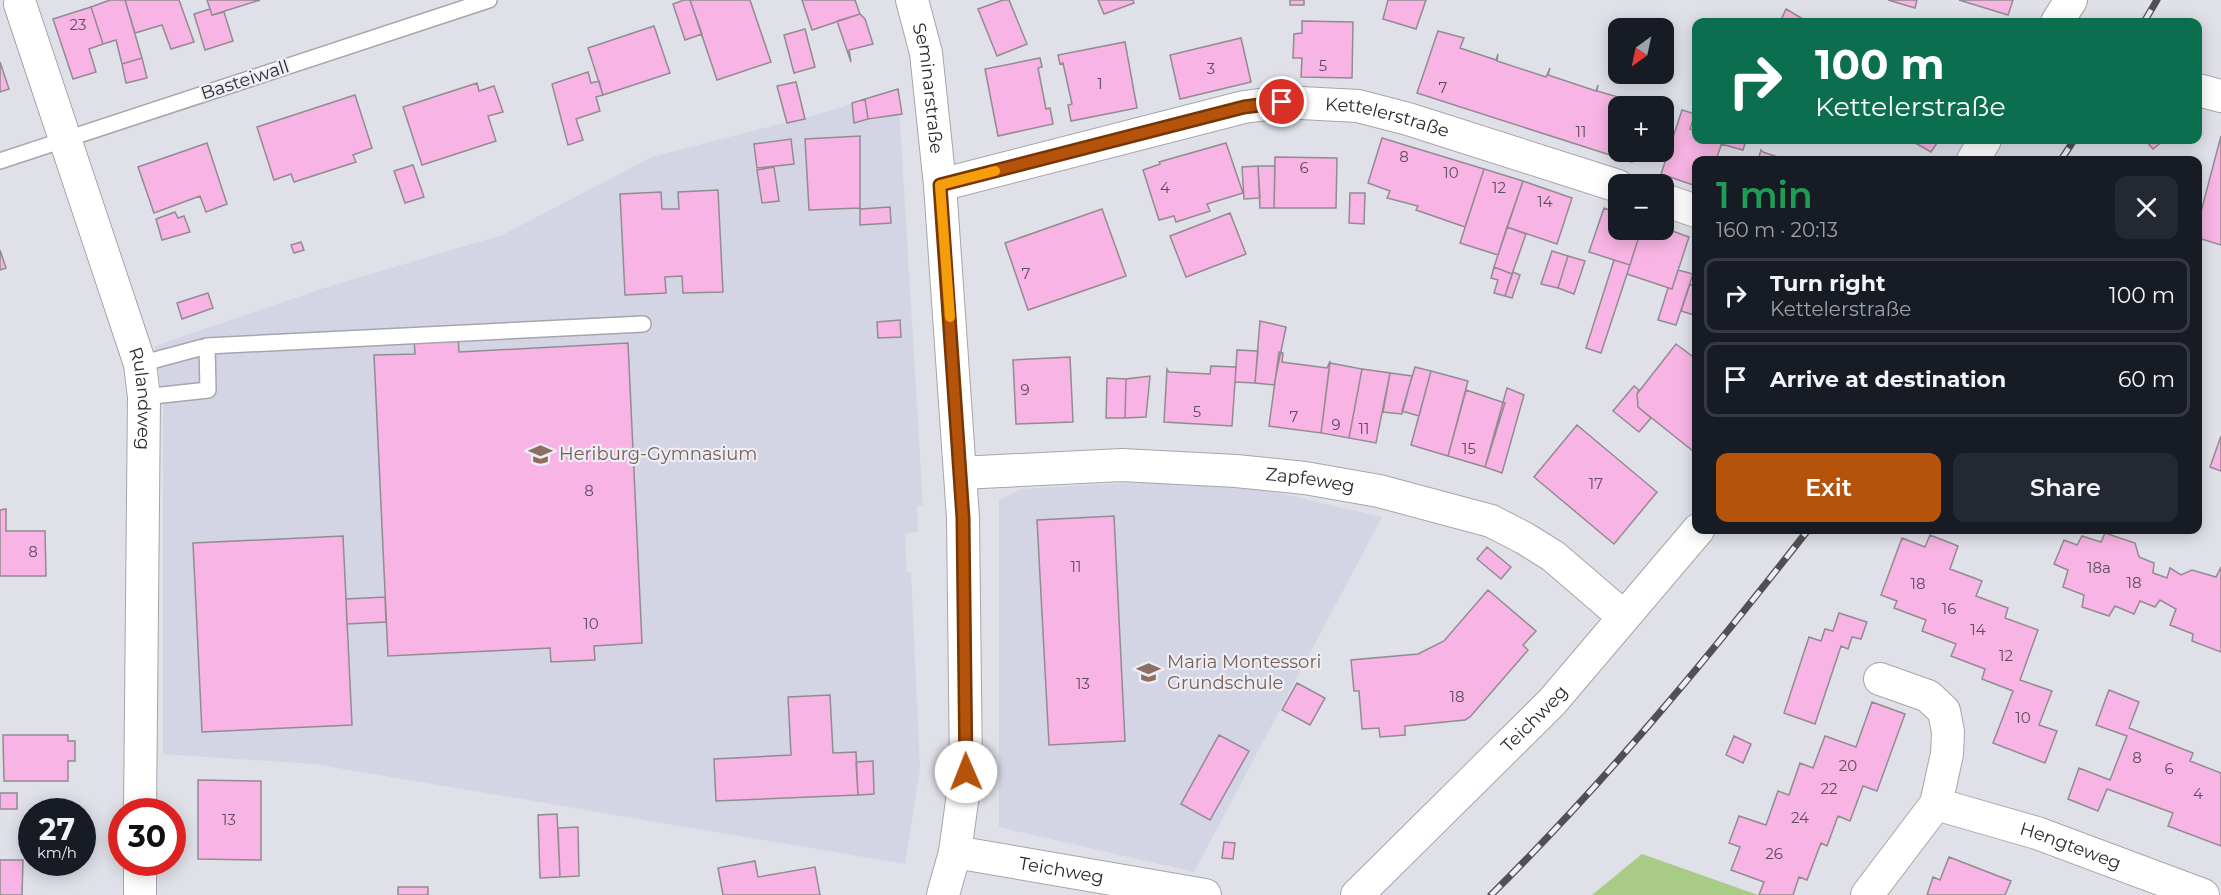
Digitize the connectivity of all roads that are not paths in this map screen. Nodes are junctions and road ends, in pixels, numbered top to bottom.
1 (489, 0) edge
2 (912, 0) edge
3 (2071, 0) edge
4 (17, 5) edge
5 (2060, 18) edge
6 (2202, 91) edge
7 (2221, 96) edge
8 (66, 138) junction
9 (0, 161) edge
10 (1608, 183) edge
11 (940, 185) junction
12 (1674, 204) edge
13 (1692, 210) edge
14 (644, 324) dead end
15 (207, 346) junction
16 (140, 364) junction
17 (144, 397) junction
18 (960, 473) junction
19 (1695, 534) edge
20 (1623, 616) junction
21 (1880, 679) dead end
22 (140, 798) edge
23 (1936, 804) junction
24 (955, 852) junction
25 (140, 876) edge
26 (140, 895) edge
27 (943, 895) edge
28 (1205, 895) edge
29 (1357, 895) edge
30 (1867, 895) edge
31 (2203, 895) edge

1 - 8 lane, Basteiwall
2 - 11 street, Seminarstraße
3 - 5 street
4 - 8 street, Rulandweg
6 - 7 street
8 - 9 lane, Basteiwall
8 - 16 street, Rulandweg
10 - 11 street, Kettelerstraße
11 - 18 street, Seminarstraße
12 - 13 street
14 - 15 lane
15 - 16 lane
15 - 17 lane
16 - 17 street, Rulandweg
17 - 22 street, Rulandweg
18 - 20 street, Zapfeweg
18 - 24 street, Seminarstraße
19 - 20 street, Teichweg
20 - 29 street, Teichweg
21 - 23 street
23 - 30 street
23 - 31 street, Hengteweg
24 - 27 street, Seminarstraße
24 - 28 street, Teichweg
25 - 26 street

